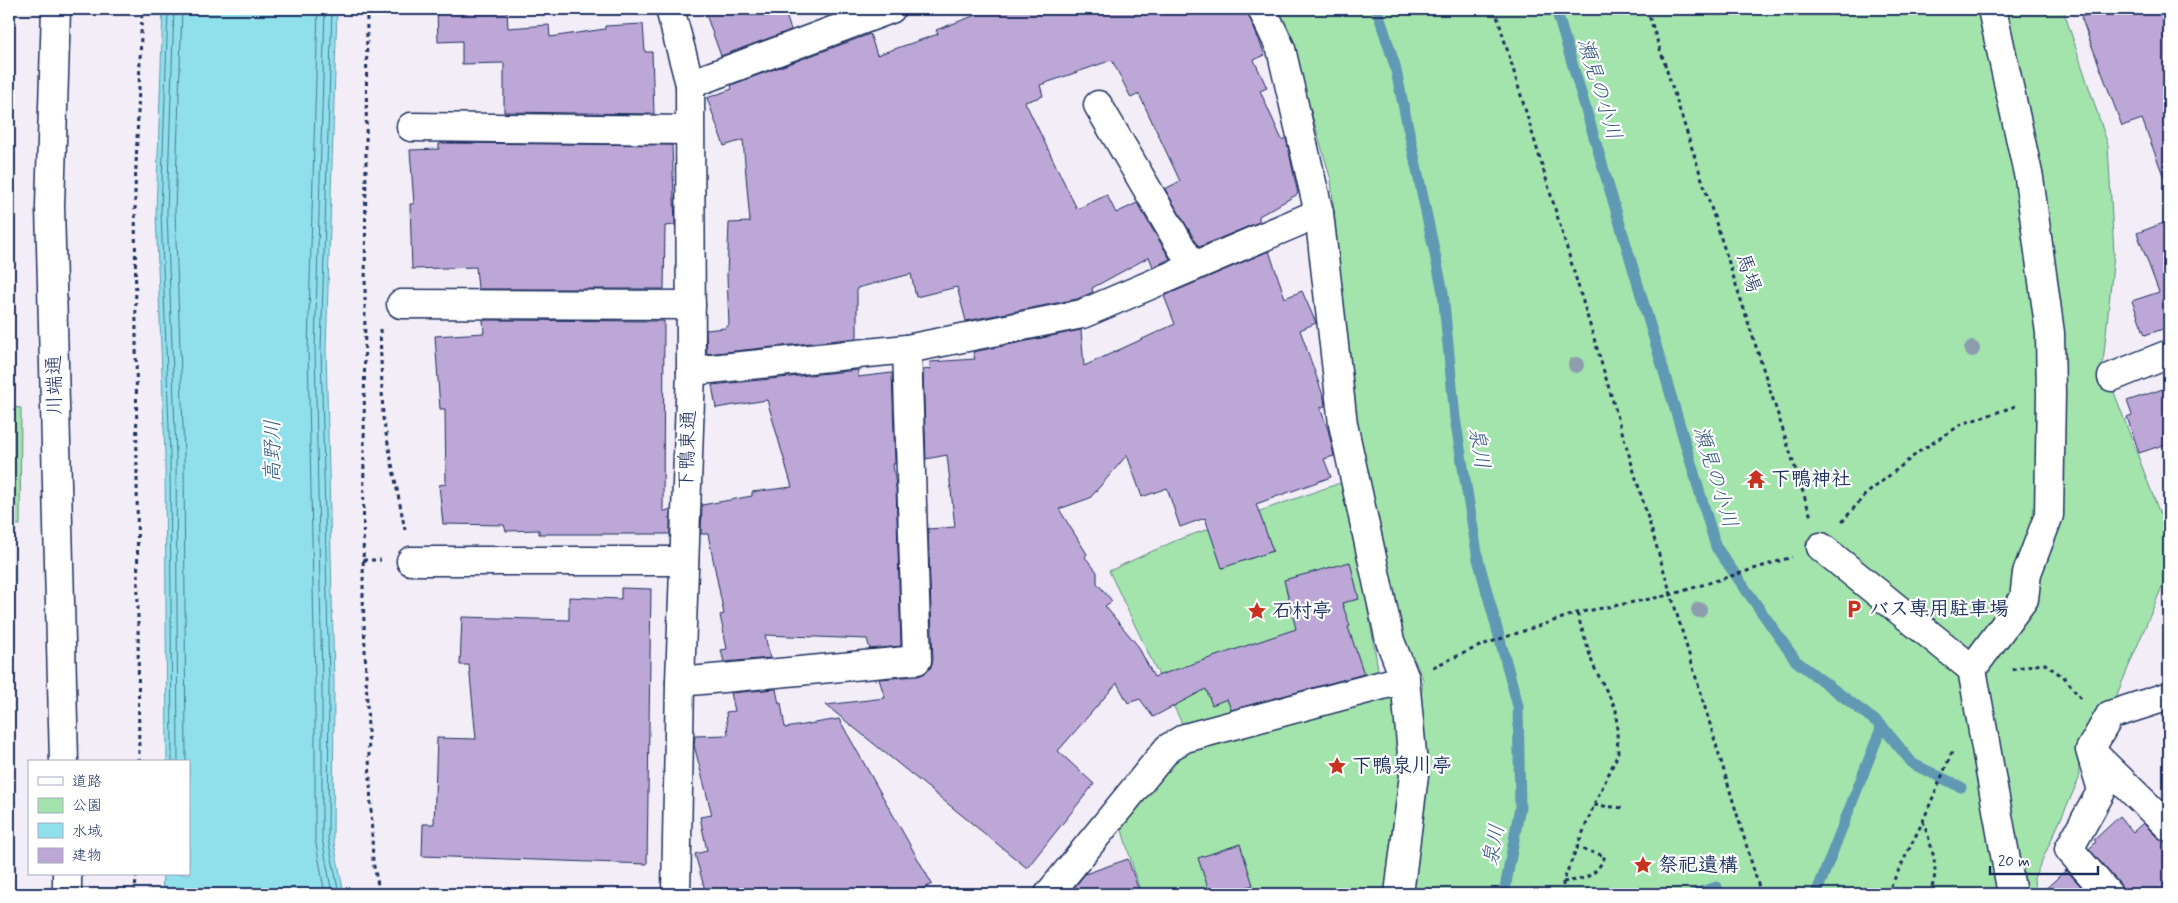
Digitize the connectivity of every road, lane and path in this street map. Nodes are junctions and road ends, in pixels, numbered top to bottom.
1 (56, 9) edge
2 (142, 9) edge
3 (366, 9) edge
4 (670, 9) edge
5 (891, 9) edge
6 (1262, 9) edge
7 (1495, 9) edge
8 (1647, 9) edge
9 (1992, 9) edge
10 (690, 84) junction
11 (1098, 105) dead end
12 (411, 127) dead end
13 (689, 130) junction
14 (1318, 213) junction
15 (1193, 267) junction
16 (401, 304) dead end
17 (691, 305) junction
18 (364, 314) junction
19 (372, 320) dead end
20 (380, 325) dead end
21 (907, 349) junction
22 (2169, 354) edge
23 (691, 371) junction
24 (2112, 377) dead end
25 (2051, 394) junction
26 (1821, 548) junction
27 (411, 560) joint
28 (684, 561) junction
29 (1670, 595) junction
30 (1577, 613) junction
31 (1972, 669) junction
32 (1405, 679) junction
33 (680, 682) junction
34 (2169, 696) edge
35 (2110, 715) junction
36 (2090, 750) junction
37 (1952, 754) dead end
38 (64, 760) edge
39 (140, 760) edge
40 (1594, 805) junction
41 (1623, 808) dead end
42 (1923, 820) junction
43 (2169, 827) edge
44 (1577, 848) junction
45 (67, 876) edge
46 (137, 876) edge
47 (1564, 882) junction
48 (67, 894) edge
49 (134, 894) edge
50 (380, 894) edge
51 (676, 894) edge
52 (1049, 894) edge
53 (1399, 894) edge
54 (1563, 894) edge
55 (1761, 894) edge
56 (1888, 894) edge
57 (1928, 894) edge
58 (2012, 894) edge
59 (2108, 894) edge

1 - 38 street, 川端通
2 - 39 path
3 - 18 path
4 - 10 street, 下鴨東通
5 - 10 street
6 - 14 street
7 - 29 path
8 - 26 path, 馬場
9 - 25 street
10 - 13 street, 下鴨東通
11 - 15 street
12 - 13 street
13 - 17 street, 下鴨東通
14 - 15 street
14 - 32 street
15 - 21 street
16 - 17 street
17 - 23 street, 下鴨東通
18 - 19 path
18 - 50 path
20 - 27 path
21 - 23 street
21 - 33 street
22 - 24 street
23 - 28 street, 下鴨東通
25 - 26 path
25 - 31 street
26 - 29 path
26 - 31 street
27 - 28 street
28 - 33 street, 下鴨東通
29 - 30 path
29 - 55 path
30 - 32 path
30 - 40 path
31 - 35 path
31 - 58 street
32 - 52 street
32 - 53 street
33 - 51 street, 下鴨東通
34 - 35 street
35 - 36 street
36 - 43 street
36 - 59 street
37 - 42 path
40 - 41 path
40 - 44 path
42 - 56 path
42 - 57 path
44 - 47 path
44 - 47 path
45 - 48 street
46 - 49 path
47 - 54 path

